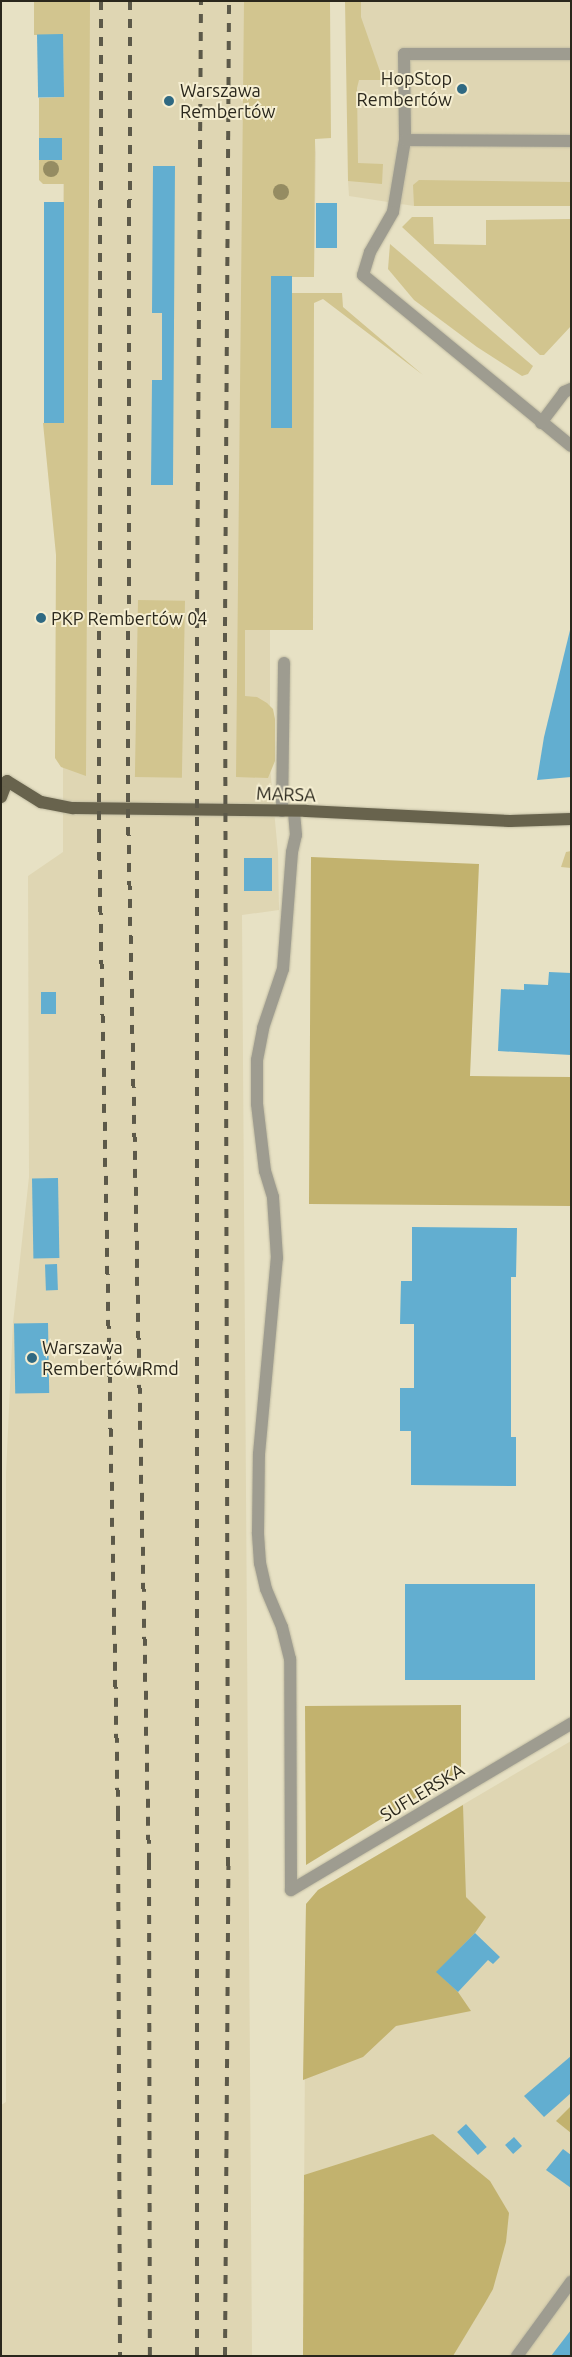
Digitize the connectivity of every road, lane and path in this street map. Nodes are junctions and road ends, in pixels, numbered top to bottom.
1 (571, 54) edge
2 (405, 140) junction
3 (571, 141) edge
4 (571, 389) edge
5 (542, 422) junction
6 (571, 446) edge
7 (284, 663) dead end
8 (1, 797) edge
9 (288, 811) junction
10 (571, 819) edge
11 (571, 1724) edge
12 (571, 2282) edge
13 (517, 2356) edge

1 - 2 street
2 - 3 street
2 - 5 street
4 - 5 street
5 - 6 street
7 - 9 street
8 - 9 main road, MARSA
9 - 10 main road, MARSA
9 - 11 street, SUFLERSKA
12 - 13 street

